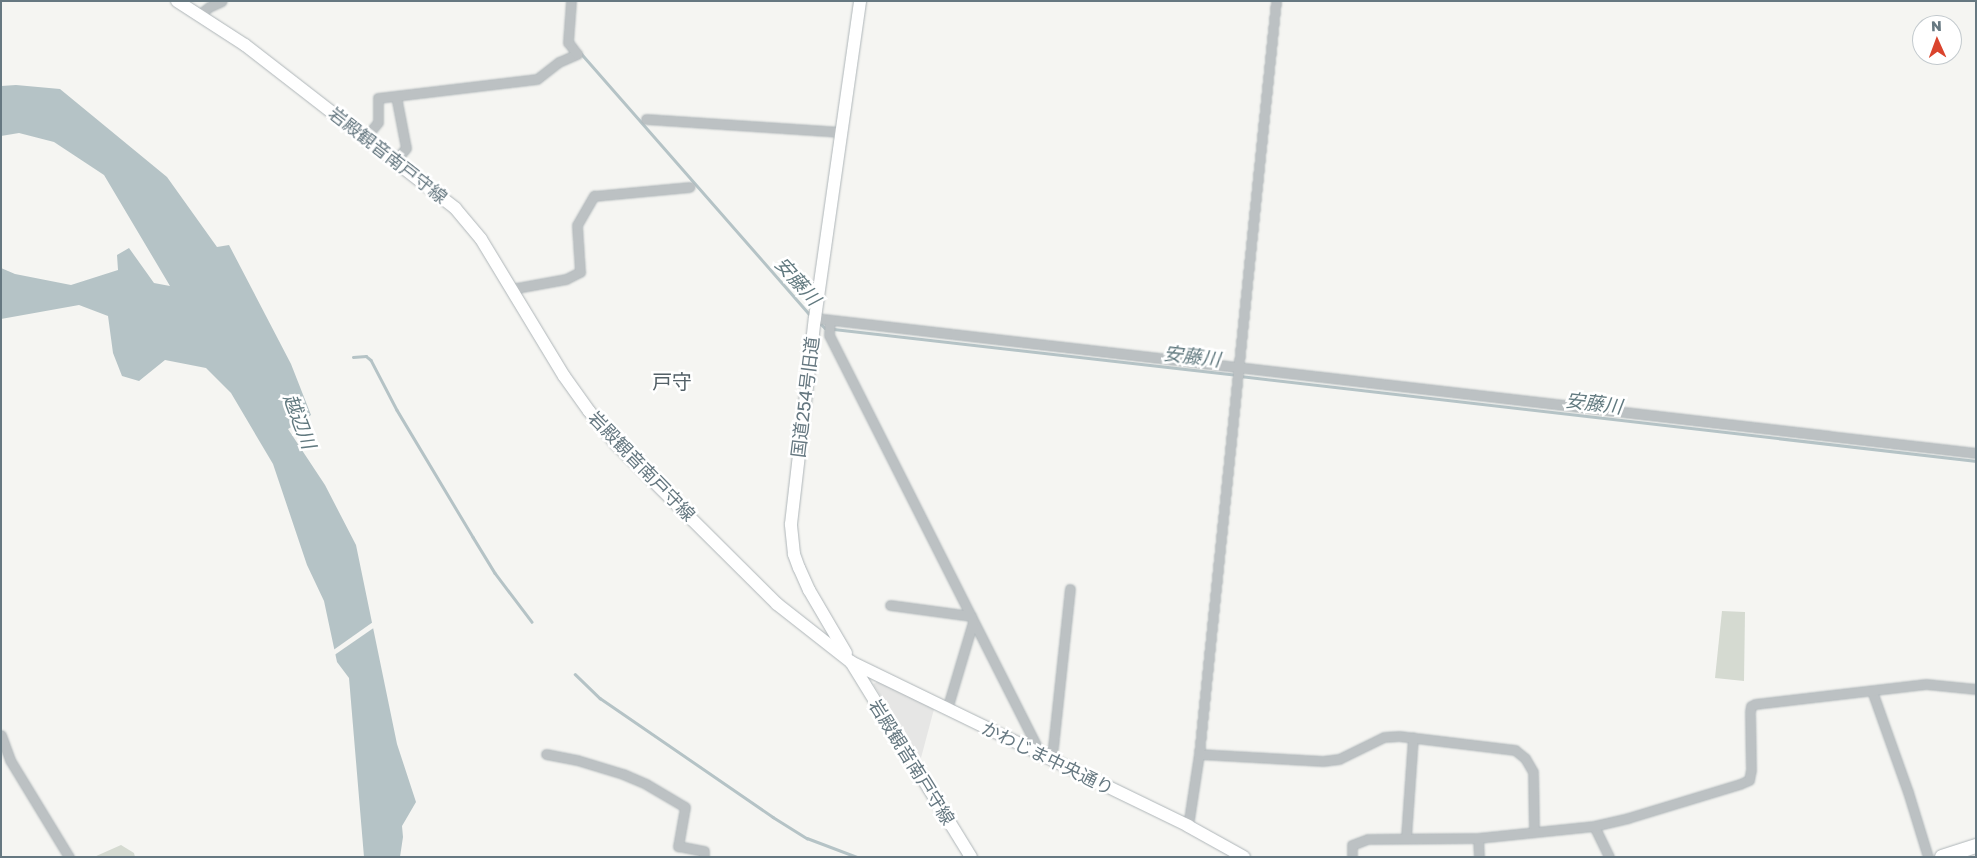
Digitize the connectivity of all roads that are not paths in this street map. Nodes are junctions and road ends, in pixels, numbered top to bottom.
1 (177, 1) edge
2 (222, 1) edge
3 (571, 1) edge
4 (860, 1) edge
5 (1276, 1) edge
6 (200, 14) junction
7 (396, 96) junction
8 (646, 119) dead end
9 (842, 132) junction
10 (366, 137) junction
11 (396, 160) junction
12 (690, 187) dead end
13 (511, 289) junction
14 (815, 318) junction
15 (830, 320) junction
16 (1239, 368) junction
17 (1976, 453) edge
18 (1070, 588) dead end
19 (890, 605) dead end
20 (972, 619) junction
21 (851, 662) junction
22 (1976, 689) edge
23 (1872, 691) junction
24 (947, 709) junction
25 (1, 734) edge
26 (1413, 737) junction
27 (546, 754) dead end
28 (1200, 754) junction
29 (1046, 756) junction
30 (6, 760) edge
31 (1188, 826) junction
32 (1594, 826) junction
33 (1534, 832) junction
34 (1406, 837) junction
35 (1478, 838) junction
36 (1976, 846) edge
37 (69, 857) edge
38 (704, 857) edge
39 (971, 857) edge
40 (1244, 857) edge
41 (1352, 857) edge
42 (1479, 857) edge
43 (1608, 857) edge
44 (1928, 857) edge
45 (1942, 857) edge

1 - 6 main road, 岩殿観音南戸守線
2 - 6 street
3 - 7 street
4 - 9 main road, 国道254号旧道
5 - 16 street
6 - 10 main road, 岩殿観音南戸守線
7 - 10 street
7 - 11 street
8 - 9 street
9 - 14 main road, 国道254号旧道
10 - 11 main road, 岩殿観音南戸守線
11 - 13 main road, 岩殿観音南戸守線
12 - 13 street
13 - 21 main road, 岩殿観音南戸守線
14 - 15 street
14 - 21 main road, 国道254号旧道
15 - 16 street
15 - 20 street
16 - 17 street
16 - 28 street
18 - 29 street
19 - 20 street
20 - 24 street
20 - 29 street
21 - 24 main road, かわじま中央通り
21 - 39 main road, 岩殿観音南戸守線
22 - 23 street
23 - 32 street
23 - 44 street
24 - 29 main road, かわじま中央通り
25 - 30 street
26 - 28 street
26 - 33 street
26 - 34 street
27 - 38 street
28 - 31 street
29 - 31 main road, かわじま中央通り
30 - 37 street
31 - 40 main road, かわじま中央通り
32 - 33 street
32 - 43 street
33 - 35 street
34 - 35 street
34 - 41 street
35 - 42 street
36 - 45 main road

